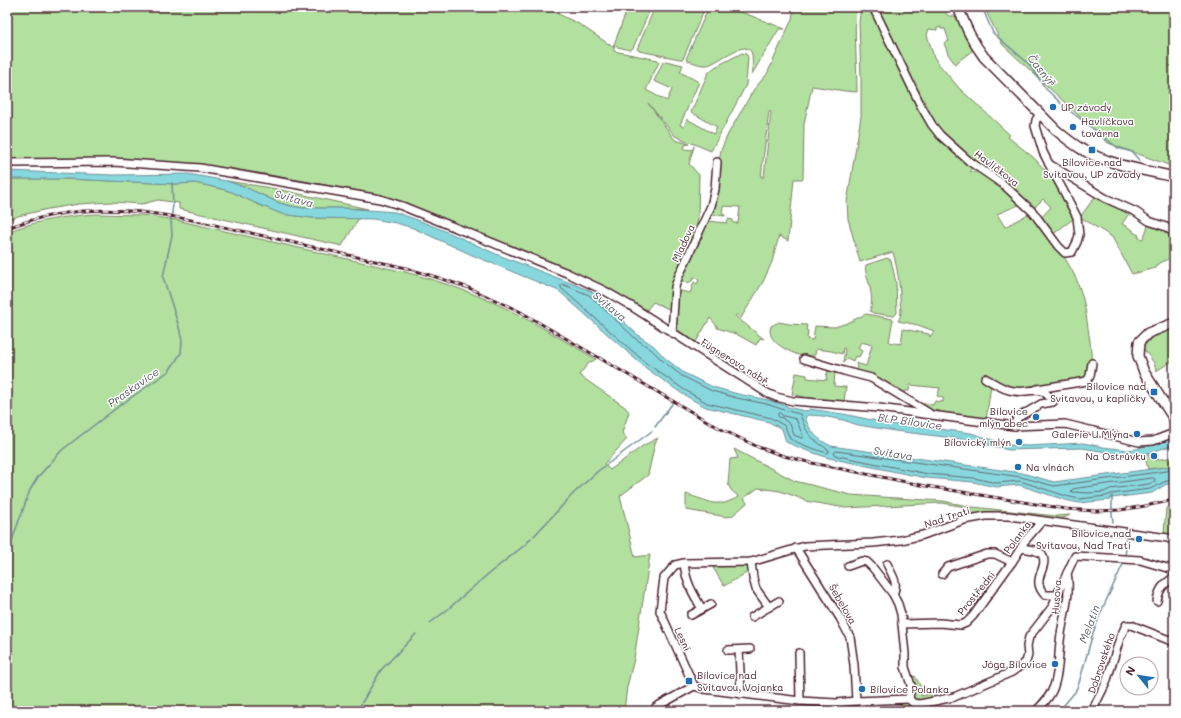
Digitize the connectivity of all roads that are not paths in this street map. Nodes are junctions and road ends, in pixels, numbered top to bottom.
1 (872, 7) edge
2 (958, 7) edge
3 (1040, 114) junction
4 (718, 162) dead end
5 (7, 163) edge
6 (1049, 164) junction
7 (1174, 178) edge
8 (1174, 233) edge
9 (1174, 323) edge
10 (672, 333) junction
11 (804, 359) dead end
12 (1092, 363) dead end
13 (985, 378) dead end
14 (1037, 389) junction
15 (931, 414) junction
16 (1174, 419) edge
17 (1014, 426) junction
18 (1174, 433) edge
19 (1042, 521) junction
20 (1174, 541) edge
21 (796, 548) junction
22 (1021, 548) junction
23 (751, 562) junction
24 (1012, 562) junction
25 (684, 563) junction
26 (887, 564) dead end
27 (848, 566) dead end
28 (1174, 570) edge
29 (1067, 573) junction
30 (942, 574) dead end
31 (1174, 578) edge
32 (893, 594) junction
33 (1057, 595) junction
34 (779, 601) dead end
35 (1158, 601) dead end
36 (711, 604) dead end
37 (769, 607) junction
38 (702, 609) junction
39 (691, 615) dead end
40 (752, 617) dead end
41 (902, 624) junction
42 (1174, 642) edge
43 (750, 649) dead end
44 (728, 650) dead end
45 (739, 650) junction
46 (800, 653) dead end
47 (694, 686) junction
48 (741, 694) junction
49 (909, 699) junction
50 (856, 700) junction
51 (800, 702) junction
52 (656, 707) dead end
53 (1036, 711) edge
54 (1092, 711) edge

1 - 6 street, Havlíčkova
2 - 3 main road
3 - 6 street, Havlíčkova
3 - 7 main road
4 - 10 street, Mladova
5 - 10 street, Fügnerovo nábř.
6 - 8 street
9 - 16 main road
10 - 15 street, Fügnerovo nábř.
11 - 15 street, Fügnerovo nábř.
12 - 14 street
13 - 14 street
14 - 17 street
15 - 17 street, Fügnerovo nábř.
17 - 18 street, Fügnerovo nábř.
19 - 20 street, Nad Tratí
19 - 21 street, Nad Tratí
19 - 22 street, Polanka
21 - 23 street, Nad Tratí
21 - 50 street, Šebelova
22 - 24 street, Polanka
22 - 33 street
23 - 25 street, Nad Tratí
23 - 37 street
24 - 30 street, Polanka
24 - 41 street, Prostřední
25 - 38 street
25 - 47 street, Lesní
26 - 32 street
27 - 32 street
28 - 29 street, Husova
29 - 33 street
29 - 53 street, Husova
31 - 35 street
32 - 41 street
33 - 49 street
34 - 37 street
36 - 38 street
37 - 40 street
38 - 39 street
41 - 49 street
42 - 54 street, Dobrovského
43 - 45 street
44 - 45 street
45 - 48 street
46 - 51 street
47 - 48 street
47 - 52 street
48 - 51 street
49 - 50 street
50 - 51 street

